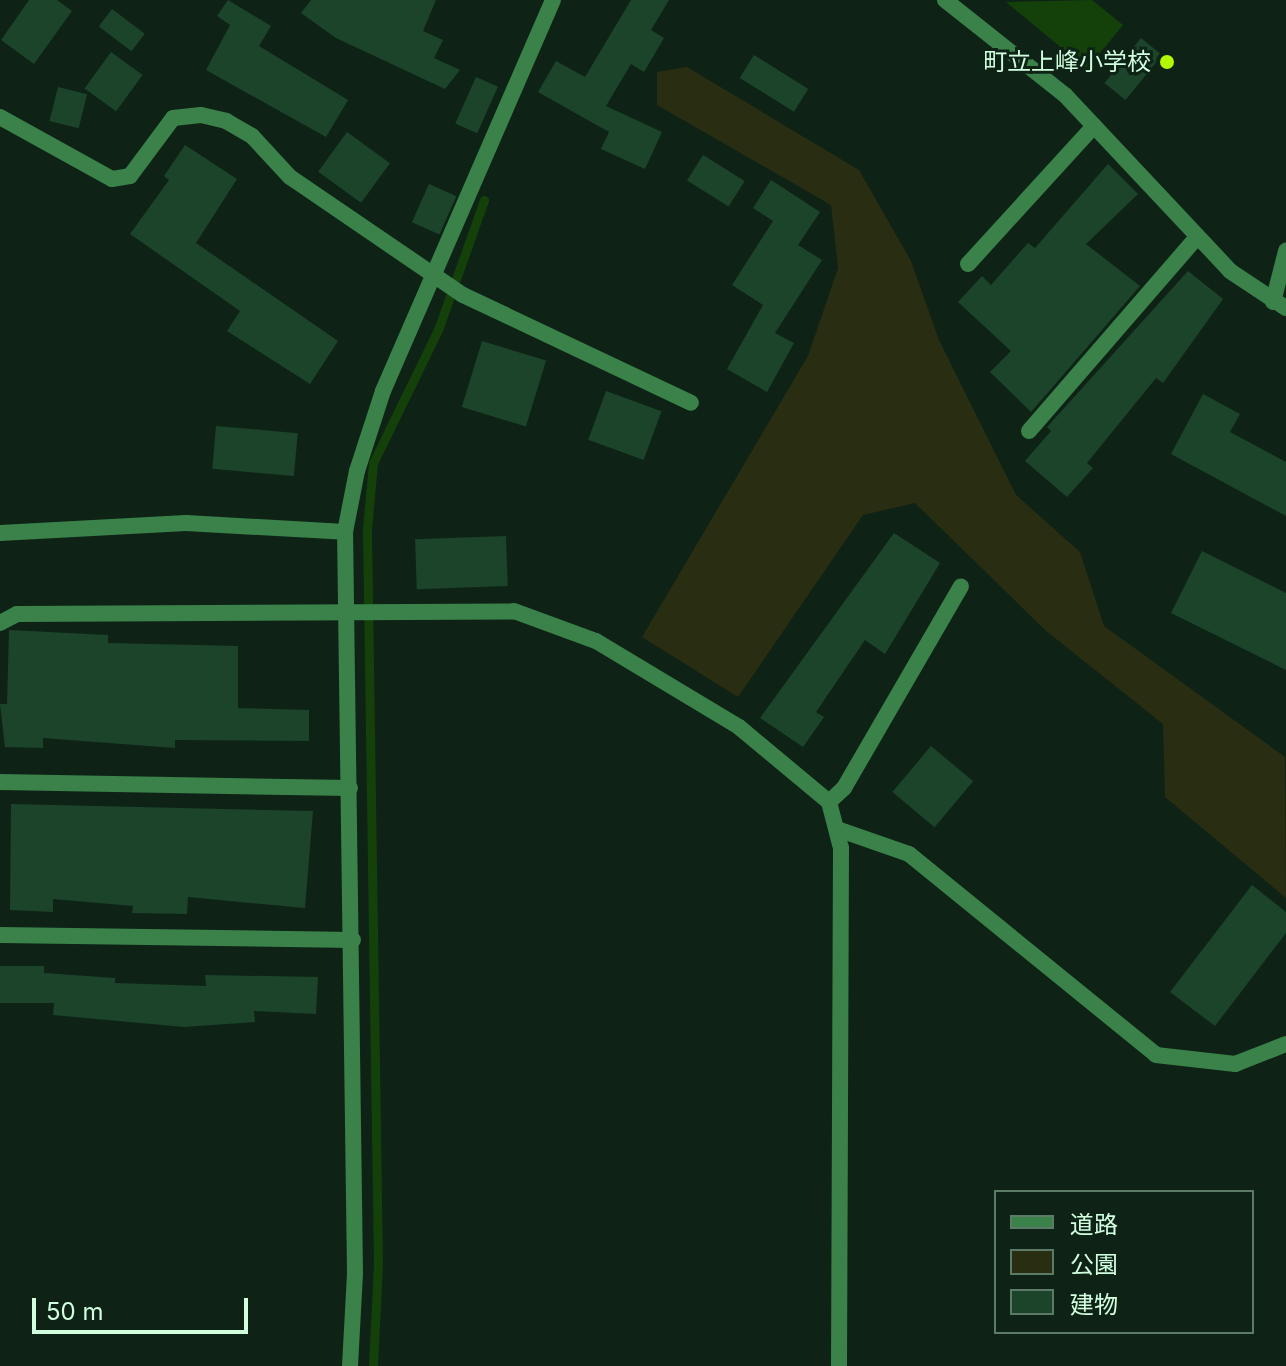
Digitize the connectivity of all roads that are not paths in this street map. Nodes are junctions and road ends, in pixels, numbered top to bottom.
1 (553, 0) edge
2 (945, 0) edge
3 (0, 117) edge
4 (1094, 126) junction
5 (1197, 237) junction
6 (1286, 251) edge
7 (968, 264) dead end
8 (432, 275) junction
9 (1279, 305) edge
10 (691, 403) dead end
11 (1029, 431) dead end
12 (345, 532) junction
13 (0, 533) edge
14 (961, 586) dead end
15 (347, 614) junction
16 (0, 623) edge
17 (0, 782) edge
18 (350, 788) junction
19 (829, 802) junction
20 (840, 830) junction
21 (0, 935) edge
22 (353, 940) junction
23 (1286, 1044) edge
24 (350, 1366) edge
25 (839, 1366) edge

1 - 8 street
2 - 4 street
3 - 8 street
4 - 5 street
4 - 7 street
5 - 9 street
5 - 11 street
6 - 9 street
8 - 10 street
8 - 12 street
12 - 13 street
12 - 15 street
14 - 19 street
15 - 16 street
15 - 18 street
15 - 19 street
17 - 18 street
18 - 22 street
19 - 20 street
20 - 23 street
20 - 25 street
21 - 22 street
22 - 24 street

